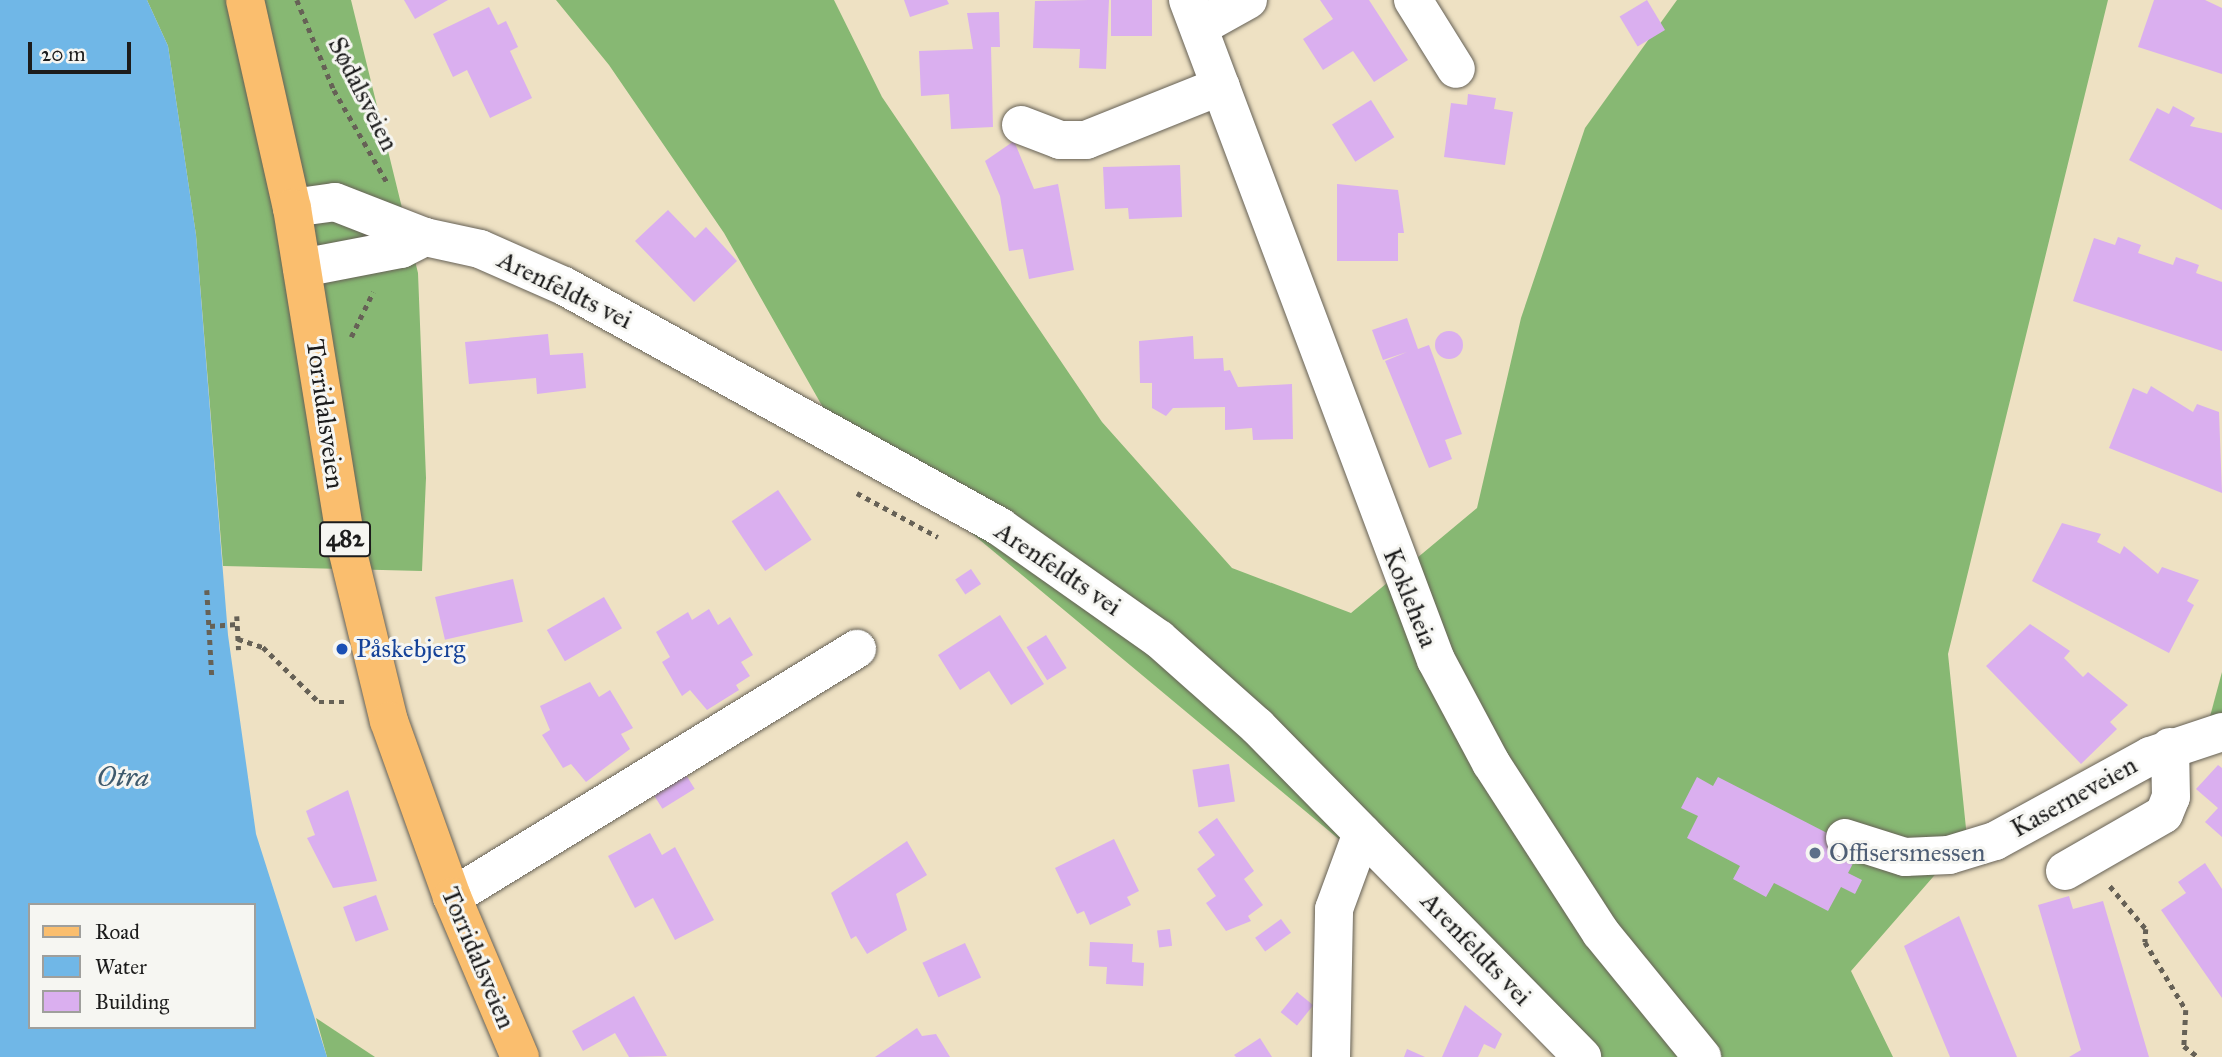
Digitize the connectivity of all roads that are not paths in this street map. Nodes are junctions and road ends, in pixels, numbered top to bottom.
1 (245, 0) edge
2 (1248, 0) edge
3 (1413, 0) edge
4 (1193, 14) edge
5 (1456, 69) dead end
6 (1221, 86) junction
7 (1021, 125) dead end
8 (292, 208) junction
9 (425, 237) junction
10 (302, 268) junction
11 (857, 649) dead end
12 (2222, 732) edge
13 (2171, 747) junction
14 (1363, 833) junction
15 (1845, 838) dead end
16 (2078, 863) road end
17 (452, 897) junction
18 (520, 1057) edge
19 (1331, 1057) edge
20 (1582, 1057) edge
21 (1702, 1057) edge

1 - 8 main road, Torridalsveien / 482
2 - 4 street
3 - 5 street
4 - 6 street, Kokleheia
6 - 7 street
6 - 21 street, Kokleheia
8 - 9 street, Arenfeldts vei
8 - 10 main road, Torridalsveien / 482
9 - 10 street
9 - 14 street, Arenfeldts vei
10 - 17 main road, Torridalsveien / 482
11 - 17 street
12 - 13 street, Kaserneveien
13 - 15 street, Kaserneveien
13 - 16 street
14 - 19 street
14 - 20 street, Arenfeldts vei
17 - 18 main road, Torridalsveien / 482

